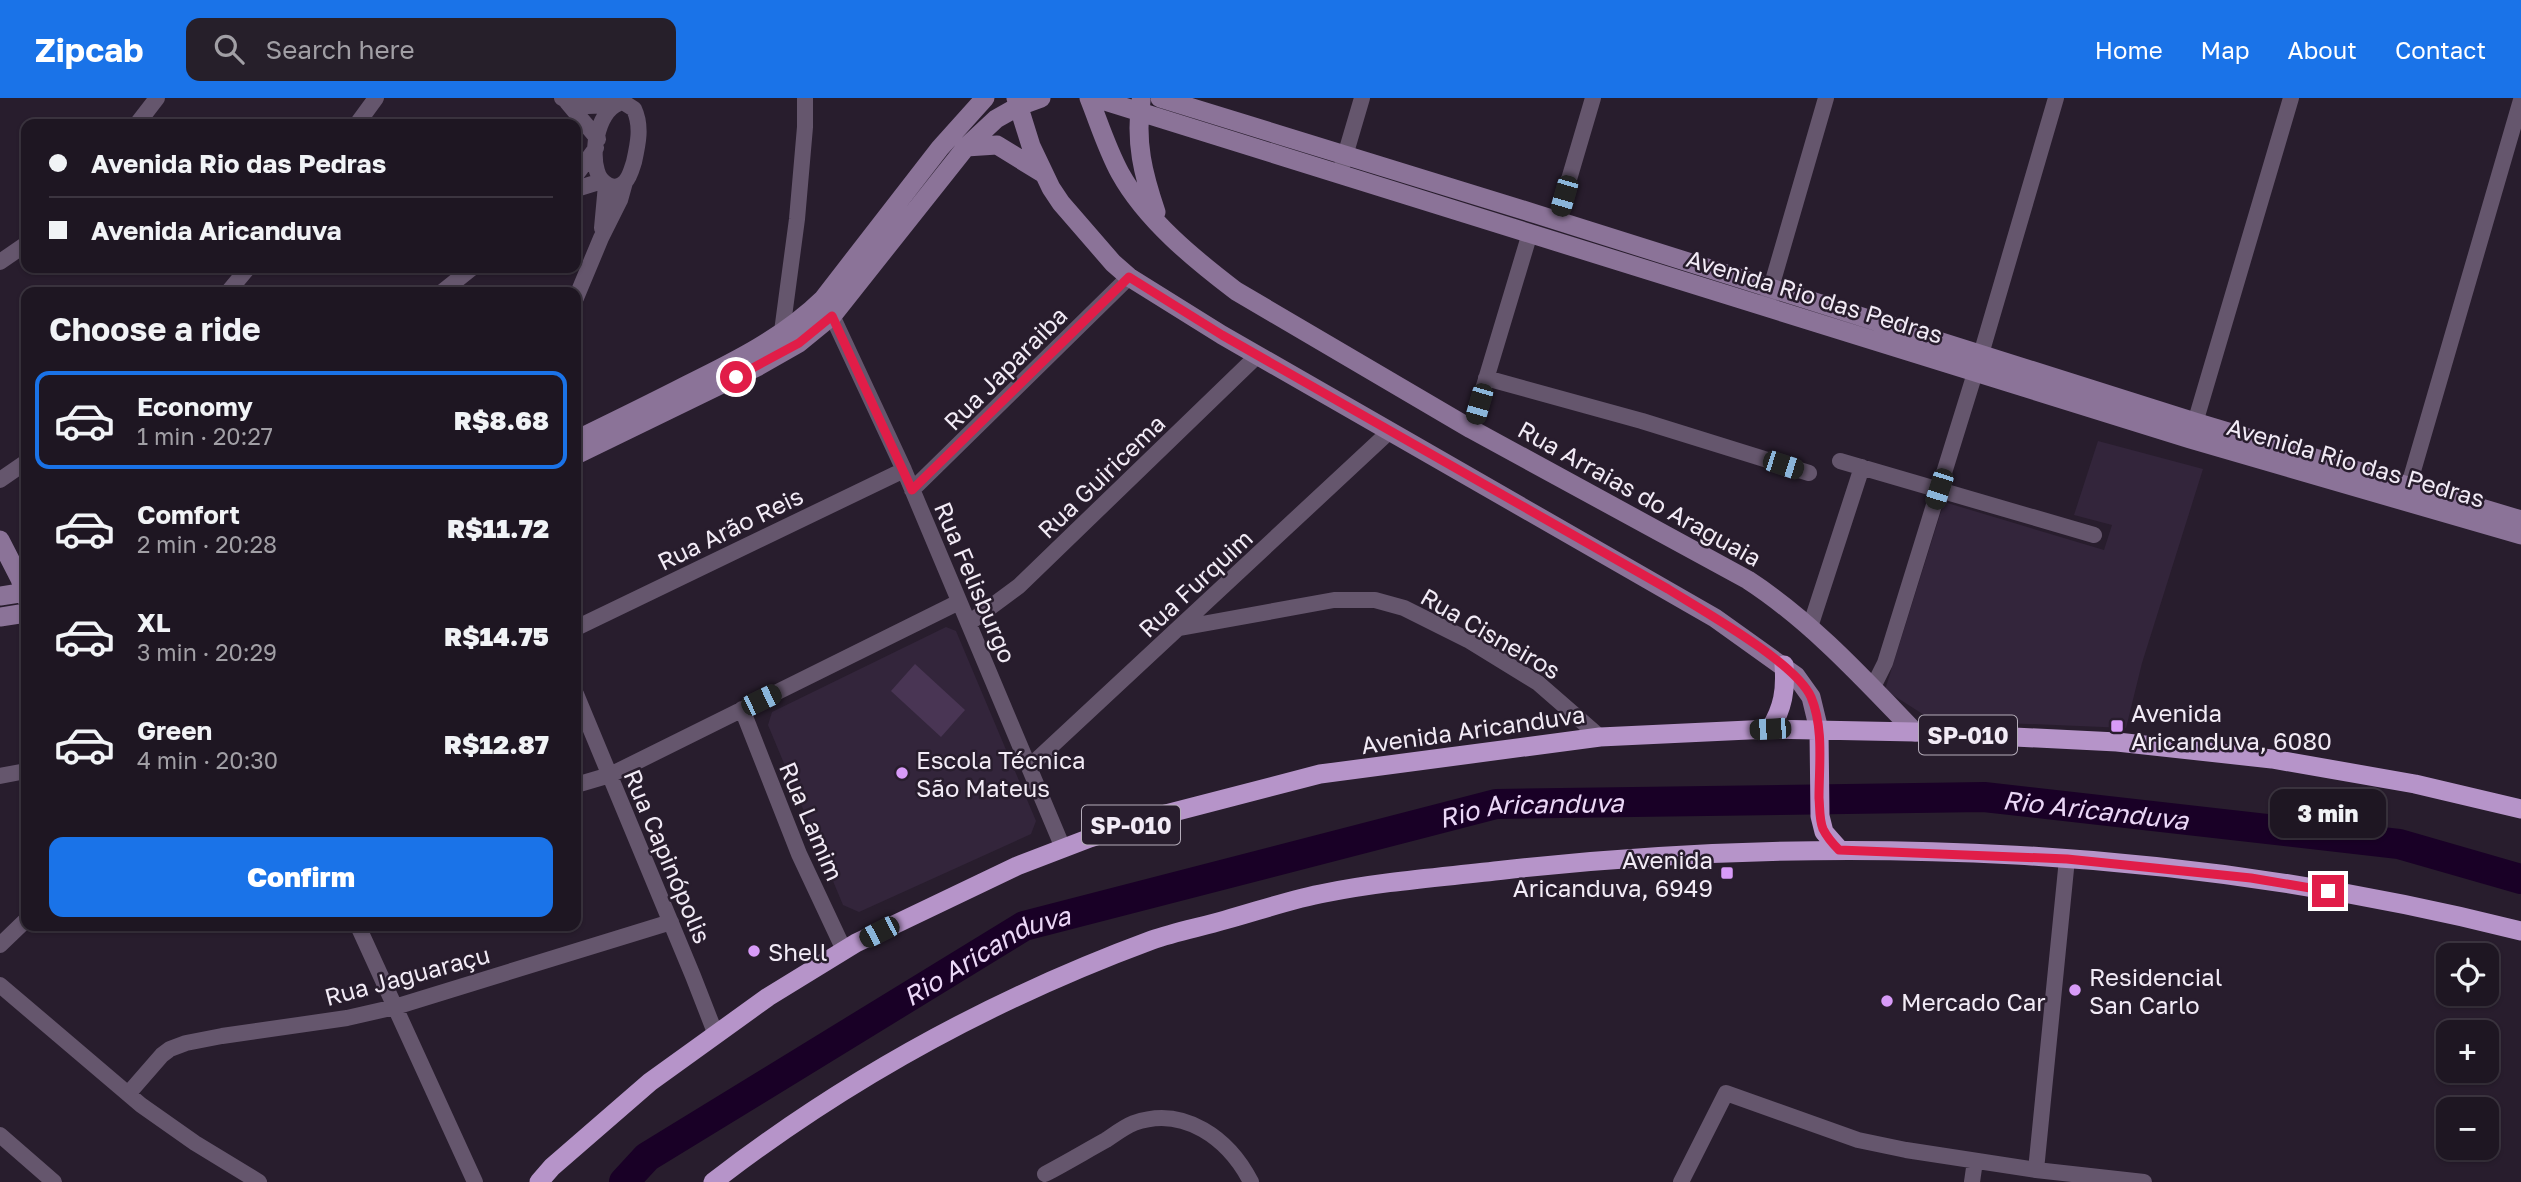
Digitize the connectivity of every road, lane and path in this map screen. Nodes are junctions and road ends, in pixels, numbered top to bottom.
1 (157, 98) edge
2 (376, 98) edge
3 (643, 98) edge
4 (805, 98) edge
5 (985, 98) edge
6 (1041, 98) edge
7 (1089, 98) edge
8 (1095, 98) edge
9 (1160, 98) edge
10 (1362, 98) edge
11 (1593, 98) edge
12 (1826, 98) edge
13 (2056, 98) edge
14 (2291, 98) edge
15 (563, 99) edge
16 (2521, 100) edge
17 (620, 102) edge
18 (1018, 102) edge
19 (1140, 104) edge
20 (638, 117) junction
21 (142, 119) edge
22 (361, 119) edge
23 (578, 119) edge
24 (581, 122) edge
25 (597, 143) junction
26 (966, 147) junction
27 (1342, 164) junction
28 (581, 167) edge
29 (1044, 174) junction
30 (625, 182) junction
31 (604, 183) junction
32 (581, 188) edge
33 (1557, 220) junction
34 (1159, 223) junction
35 (1530, 233) junction
36 (601, 237) junction
37 (21, 247) edge
38 (0, 262) edge
39 (244, 273) edge
40 (466, 273) edge
41 (1129, 277) junction
42 (232, 287) edge
43 (448, 287) edge
44 (581, 287) edge
45 (1768, 297) junction
46 (828, 307) junction
47 (782, 344) junction
48 (1258, 355) junction
49 (1978, 363) junction
50 (1486, 378) junction
51 (1471, 429) junction
52 (2192, 430) junction
53 (1390, 431) junction
54 (581, 438) edge
55 (581, 452) edge
56 (1840, 461) dead end
57 (21, 465) edge
58 (1862, 467) junction
59 (904, 470) junction
60 (1809, 473) dead end
61 (0, 480) edge
62 (1939, 489) junction
63 (912, 490) junction
64 (2406, 493) junction
65 (2521, 520) edge
66 (2094, 535) dead end
67 (2521, 535) edge
68 (0, 540) edge
69 (21, 584) edge
70 (21, 594) edge
71 (0, 596) edge
72 (959, 602) junction
73 (21, 613) edge
74 (1, 614) edge
75 (968, 623) junction
76 (581, 626) edge
77 (1810, 627) junction
78 (1180, 628) junction
79 (1784, 665) junction
80 (1872, 690) junction
81 (581, 706) edge
82 (742, 709) junction
83 (1770, 729) junction
84 (1819, 730) junction
85 (1915, 732) junction
86 (1600, 737) junction
87 (1030, 766) junction
88 (21, 772) edge
89 (610, 775) junction
90 (0, 776) edge
91 (581, 784) edge
92 (2521, 809) edge
93 (1063, 848) junction
94 (1839, 850) junction
95 (2067, 859) junction
96 (671, 922) junction
97 (21, 925) edge
98 (360, 931) edge
99 (2521, 931) edge
100 (0, 944) edge
101 (844, 950) junction
102 (0, 985) edge
103 (395, 1007) junction
104 (716, 1035) junction
105 (128, 1094) junction
106 (0, 1135) edge
107 (1975, 1161) junction
108 (2036, 1170) junction
109 (1045, 1174) dead end
110 (54, 1182) edge
111 (259, 1182) edge
112 (475, 1182) edge
113 (539, 1182) edge
114 (713, 1182) edge
115 (1251, 1182) edge
116 (1681, 1182) edge
117 (1972, 1182) edge
118 (2144, 1182) edge

1 - 21 street
2 - 22 street
3 - 20 street
4 - 47 street
5 - 46 main road
6 - 18 main road
7 - 34 main road, Rua Arraias do Araguaia
8 - 19 main road, Avenida Rio das Pedras
9 - 27 main road, Avenida Rio das Pedras
10 - 27 street
11 - 33 street
12 - 45 street
13 - 49 street
14 - 52 street
15 - 17 street
15 - 23 street
16 - 64 street
17 - 20 street
17 - 25 street
18 - 26 main road
18 - 29 main road
19 - 27 main road, Avenida Rio das Pedras
19 - 34 main road
20 - 30 street
24 - 25 street
25 - 28 street
25 - 31 street
26 - 29 main road
26 - 46 main road
27 - 33 main road, Avenida Rio das Pedras
27 - 35 main road, Avenida Rio das Pedras
29 - 41 main road
30 - 31 street
30 - 36 street
31 - 32 street
31 - 36 street
33 - 45 main road, Avenida Rio das Pedras
34 - 51 main road, Rua Arraias do Araguaia
35 - 45 main road, Avenida Rio das Pedras
35 - 50 street
36 - 44 street
37 - 38 street
39 - 42 street
40 - 43 street
41 - 48 main road
41 - 63 street, Rua Japaraiba
45 - 49 main road, Avenida Rio das Pedras
46 - 47 main road
46 - 59 street, Rua Felisburgo
47 - 54 main road
47 - 55 main road
48 - 53 main road
48 - 75 street, Rua Guiricema
49 - 52 main road, Avenida Rio das Pedras
49 - 62 street
50 - 51 street
50 - 60 street
51 - 77 main road, Rua Arraias do Araguaia
52 - 64 main road, Avenida Rio das Pedras
53 - 78 street, Rua Furquim
53 - 79 main road
56 - 58 street
57 - 61 street
58 - 62 street
58 - 77 street
59 - 63 street, Rua Felisburgo
59 - 76 street, Rua Arão Reis
62 - 66 street
62 - 80 street
63 - 72 street, Rua Felisburgo
64 - 65 main road, Avenida Rio das Pedras
64 - 67 main road, Avenida Rio das Pedras
68 - 69 main road
70 - 71 main road
72 - 75 street, Rua Felisburgo
72 - 82 street
73 - 74 main road
75 - 87 street, Rua Felisburgo
77 - 80 main road, Rua Arraias do Araguaia
78 - 86 street, Rua Cisneiros
78 - 87 street, Rua Furquim
79 - 83 highway
79 - 84 main road
80 - 85 main road, Rua Arraias do Araguaia
81 - 89 street, Rua Capinópolis
82 - 89 street
82 - 101 street, Rua Lamim
83 - 84 highway, Avenida Aricanduva / SP-010
83 - 86 highway, Avenida Aricanduva / SP-010
84 - 85 highway, Avenida Aricanduva / SP-010
84 - 94 highway
85 - 92 highway, Avenida Aricanduva / SP-010
86 - 93 highway, Avenida Aricanduva / SP-010
87 - 93 street, Rua Felisburgo
88 - 90 street
89 - 91 street
89 - 96 street, Rua Capinópolis
93 - 101 highway, Avenida Aricanduva / SP-010
94 - 95 highway
94 - 114 highway
95 - 99 highway
95 - 108 street
96 - 103 street, Rua Jaguaraçu
96 - 104 street, Rua Capinópolis
97 - 100 street
98 - 103 street
101 - 104 highway, Avenida Aricanduva / SP-010
102 - 105 street
103 - 105 street, Rua Jaguaraçu
103 - 112 street
104 - 113 highway, Avenida Aricanduva / SP-010
105 - 111 street
106 - 110 street
107 - 108 street
107 - 116 street
107 - 117 street
108 - 118 street
109 - 115 street

